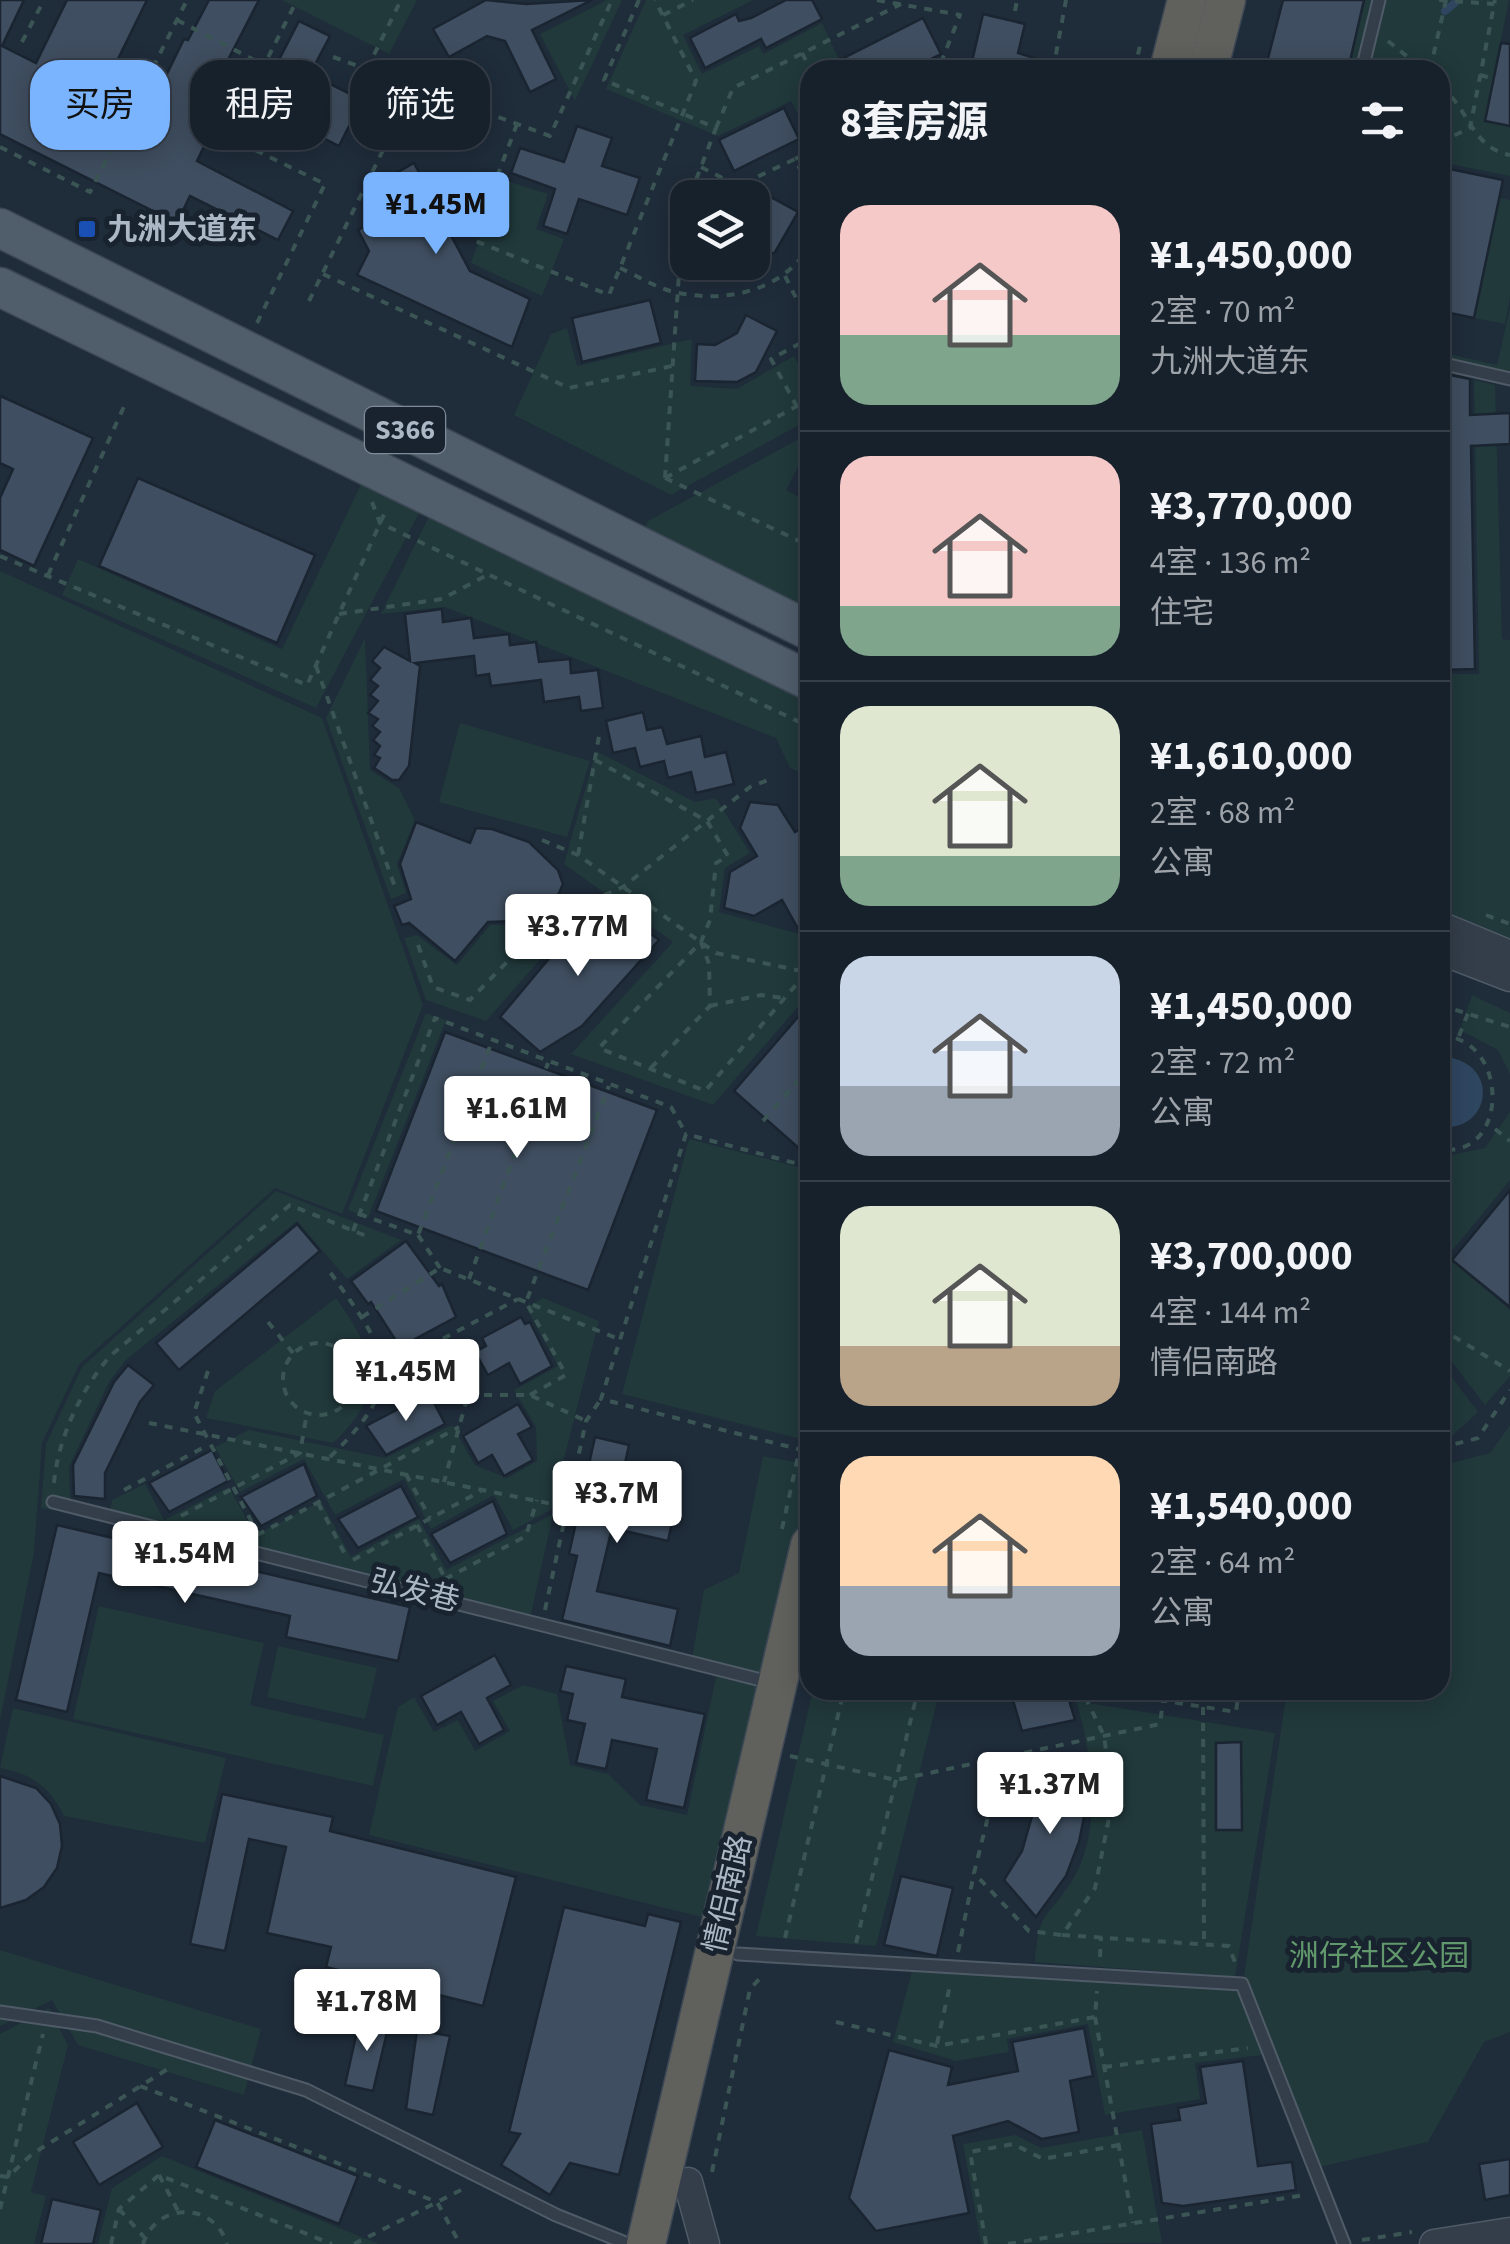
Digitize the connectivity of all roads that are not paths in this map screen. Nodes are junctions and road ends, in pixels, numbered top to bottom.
1 (1187, 0) edge
2 (1226, 0) edge
3 (1379, 0) edge
4 (1172, 60) edge
5 (1211, 60) edge
6 (1364, 60) edge
7 (0, 228) edge
8 (0, 287) edge
9 (1450, 364) edge
10 (1510, 378) edge
11 (746, 599) junction
12 (800, 625) edge
13 (730, 642) junction
14 (800, 676) edge
15 (1450, 930) edge
16 (1450, 954) edge
17 (1510, 955) edge
18 (1510, 976) edge
19 (53, 1502) road end
20 (800, 1587) edge
21 (777, 1684) junction
22 (800, 1695) edge
23 (738, 1954) junction
24 (0, 2012) edge
25 (700, 2184) junction
26 (1510, 2232) edge
27 (628, 2244) edge
28 (646, 2244) edge
29 (672, 2244) edge
30 (704, 2244) edge
31 (1344, 2244) edge
32 (1434, 2244) edge

1 - 4 highway
2 - 5 highway
3 - 6 lane
7 - 11 main road, S366
8 - 13 main road, S366
9 - 10 lane
11 - 12 main road, S366
11 - 13 main road
13 - 14 main road, S366
15 - 17 street
16 - 18 street
19 - 21 lane, 弘发巷
20 - 21 highway, 情侣南路
21 - 28 highway, 情侣南路
22 - 23 highway, 情侣南路
23 - 25 highway, 情侣南路
23 - 31 lane
24 - 27 lane
25 - 29 highway, 情侣南路
25 - 30 street
26 - 32 street

